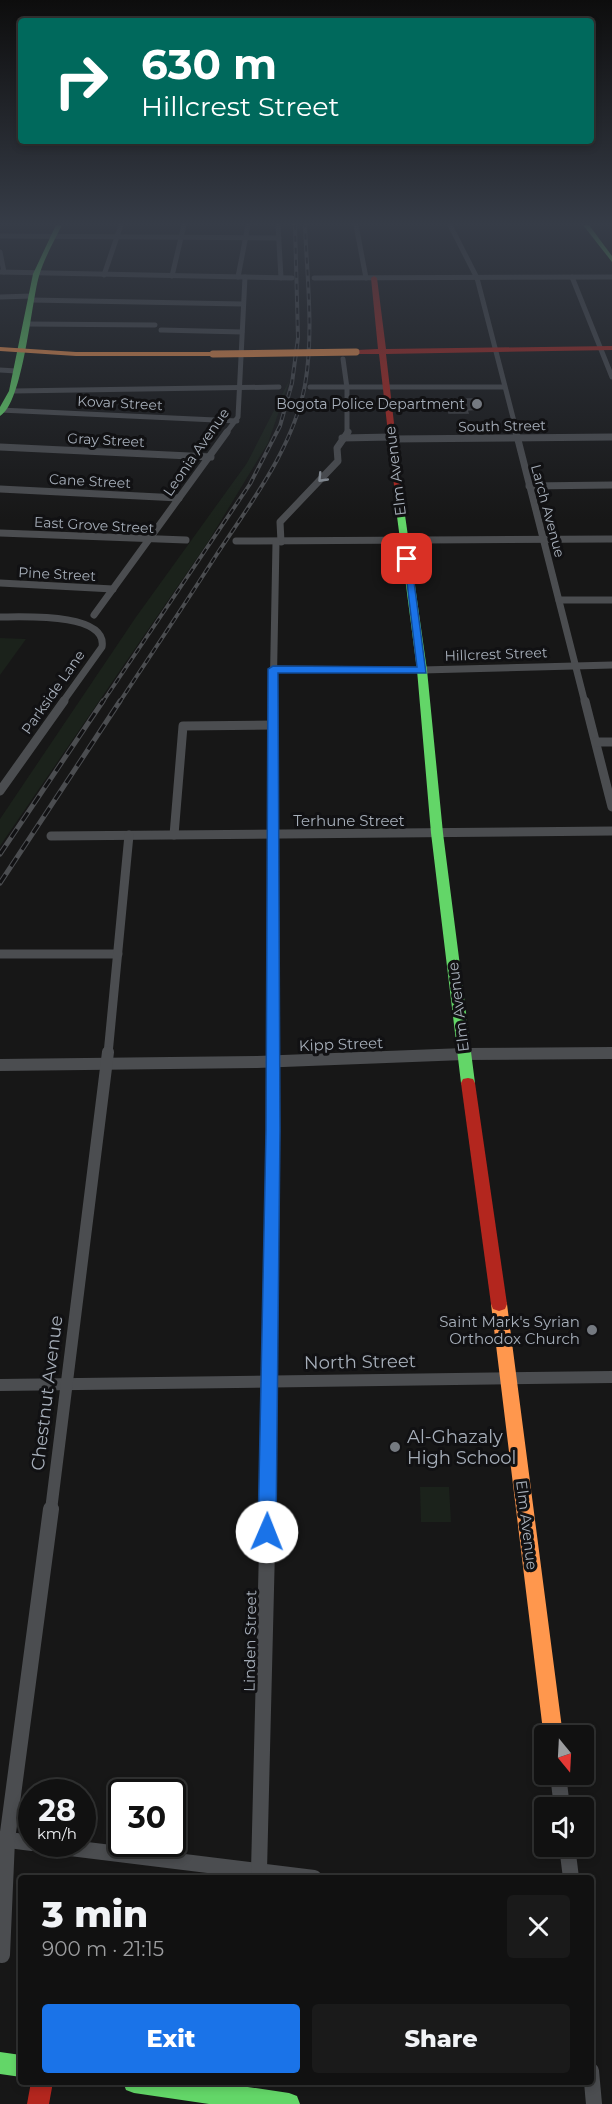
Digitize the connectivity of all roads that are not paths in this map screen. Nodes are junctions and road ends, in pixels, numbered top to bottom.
1 (242, 323) edge
2 (377, 323) edge
3 (488, 323) edge
4 (595, 323) edge
5 (27, 324) joint
6 (154, 325) dead end
7 (160, 330) dead end
8 (242, 332) junction
9 (607, 348) edge
10 (0, 349) edge
11 (494, 350) junction
12 (20, 351) junction
13 (382, 352) junction
14 (343, 359) dead end
15 (0, 370) edge
16 (16, 370) junction
17 (612, 377) edge
18 (279, 387) dead end
19 (310, 387) dead end
20 (386, 387) junction
21 (504, 387) junction
22 (241, 388) junction
23 (347, 388) junction
24 (13, 391) junction
25 (1, 411) edge
26 (237, 421) junction
27 (612, 437) edge
28 (342, 438) junction
29 (391, 438) junction
30 (517, 438) junction
31 (0, 447) edge
32 (211, 457) junction
33 (612, 485) edge
34 (529, 486) junction
35 (0, 489) edge
36 (179, 498) junction
37 (0, 533) edge
38 (612, 539) edge
39 (186, 540) dead end
40 (543, 540) junction
41 (148, 541) junction
42 (236, 541) dead end
43 (404, 541) junction
44 (278, 542) junction
45 (0, 583) edge
46 (113, 589) junction
47 (559, 600) junction
48 (612, 600) edge
49 (94, 615) dead end
50 (0, 617) edge
51 (576, 665) junction
52 (612, 665) edge
53 (273, 669) junction
54 (422, 670) junction
55 (273, 724) junction
56 (596, 742) junction
57 (612, 742) edge
58 (0, 791) edge
59 (612, 807) edge
60 (612, 831) edge
61 (437, 833) junction
62 (272, 834) junction
63 (129, 835) junction
64 (174, 835) junction
65 (51, 836) dead end
66 (0, 954) edge
67 (117, 954) junction
68 (612, 1053) edge
69 (464, 1054) junction
70 (274, 1061) junction
71 (107, 1062) junction
72 (0, 1065) edge
73 (612, 1377) edge
74 (509, 1378) junction
75 (271, 1381) junction
76 (68, 1384) junction
77 (0, 1385) edge
78 (552, 1725) edge
79 (4, 1840) edge
80 (96, 1851) edge
81 (568, 1857) edge
82 (259, 1871) junction
83 (290, 1875) edge
84 (571, 1875) edge
85 (2, 1955) dead end
86 (0, 2063) edge
87 (18, 2066) edge
88 (41, 2085) edge
89 (155, 2085) edge
90 (592, 2085) edge
91 (38, 2104) edge
92 (289, 2104) edge
93 (594, 2104) edge

1 - 8 street, Leonia Avenue
2 - 13 street, Elm Avenue
3 - 11 street, Larch Avenue
4 - 9 street
5 - 6 street
5 - 12 street
7 - 8 street
8 - 22 street, Leonia Avenue
9 - 11 street
9 - 17 street
10 - 12 street
11 - 13 street
11 - 21 street, Larch Avenue
12 - 13 street, bridge
12 - 16 street
13 - 20 street, Elm Avenue
14 - 23 street, Linden Street
15 - 16 street
16 - 24 street
18 - 22 street
19 - 23 street
20 - 21 street
20 - 23 street
20 - 29 street, Elm Avenue
21 - 30 street, Larch Avenue
22 - 24 street
22 - 26 street, Leonia Avenue
23 - 28 street, Linden Street
24 - 25 street
25 - 26 street, Kovar Street
26 - 32 street, Leonia Avenue
27 - 30 street, South Street
28 - 29 street, South Street
28 -> 44 street, Linden Street
29 - 30 street, South Street
29 - 43 street, Elm Avenue
30 - 34 street, Larch Avenue
31 - 32 street, Gray Street
32 - 36 street, Leonia Avenue
33 - 34 street
34 - 40 street, Larch Avenue
35 - 36 street, Cane Street
36 - 41 street, Leonia Avenue
37 - 41 street, East Grove Street
38 - 40 street
39 - 41 street, East Grove Street
40 - 43 street
40 - 47 street, Larch Avenue
41 - 46 street, Leonia Avenue
42 - 44 street
43 - 44 street
43 - 54 street, Elm Avenue
44 - 53 street, Linden Street
45 - 46 street, Pine Street
46 - 49 street, Leonia Avenue
47 - 48 street
47 - 51 street, Larch Avenue
50 - 58 street, Parkside Lane
51 - 52 street, Hillcrest Street
51 - 54 street, Hillcrest Street
51 - 56 street, Larch Avenue
53 - 54 street, Hillcrest Street
53 - 55 street, Linden Street
54 - 61 street, Elm Avenue
55 - 62 street, Linden Street
55 - 64 street
56 - 57 street
56 - 59 street, Larch Avenue
60 - 61 street, Terhune Street
61 - 62 street, Terhune Street
61 - 69 street, Elm Avenue
62 - 64 street, Terhune Street
62 - 70 street, Linden Street
63 - 64 street, Terhune Street
63 - 65 street, Terhune Street
63 - 67 street, Chestnut Avenue
66 - 67 street
67 - 71 street, Chestnut Avenue
68 - 69 street, Kipp Street
69 - 70 street, Kipp Street
69 - 74 street, Elm Avenue
70 - 71 street, Kipp Street
70 - 75 street, Linden Street
71 - 72 street, Kipp Street
71 - 76 street, Chestnut Avenue
73 - 74 street, North Street
74 - 75 street, North Street
74 - 78 street, Elm Avenue
75 - 76 street, North Street
75 - 82 street, Linden Street
76 - 77 street, North Street
76 - 79 street, Chestnut Avenue
79 - 85 street, Chestnut Avenue
80 - 82 street
81 - 84 street
82 - 83 street
86 - 87 street
88 - 91 street
89 - 92 street
90 - 93 street

